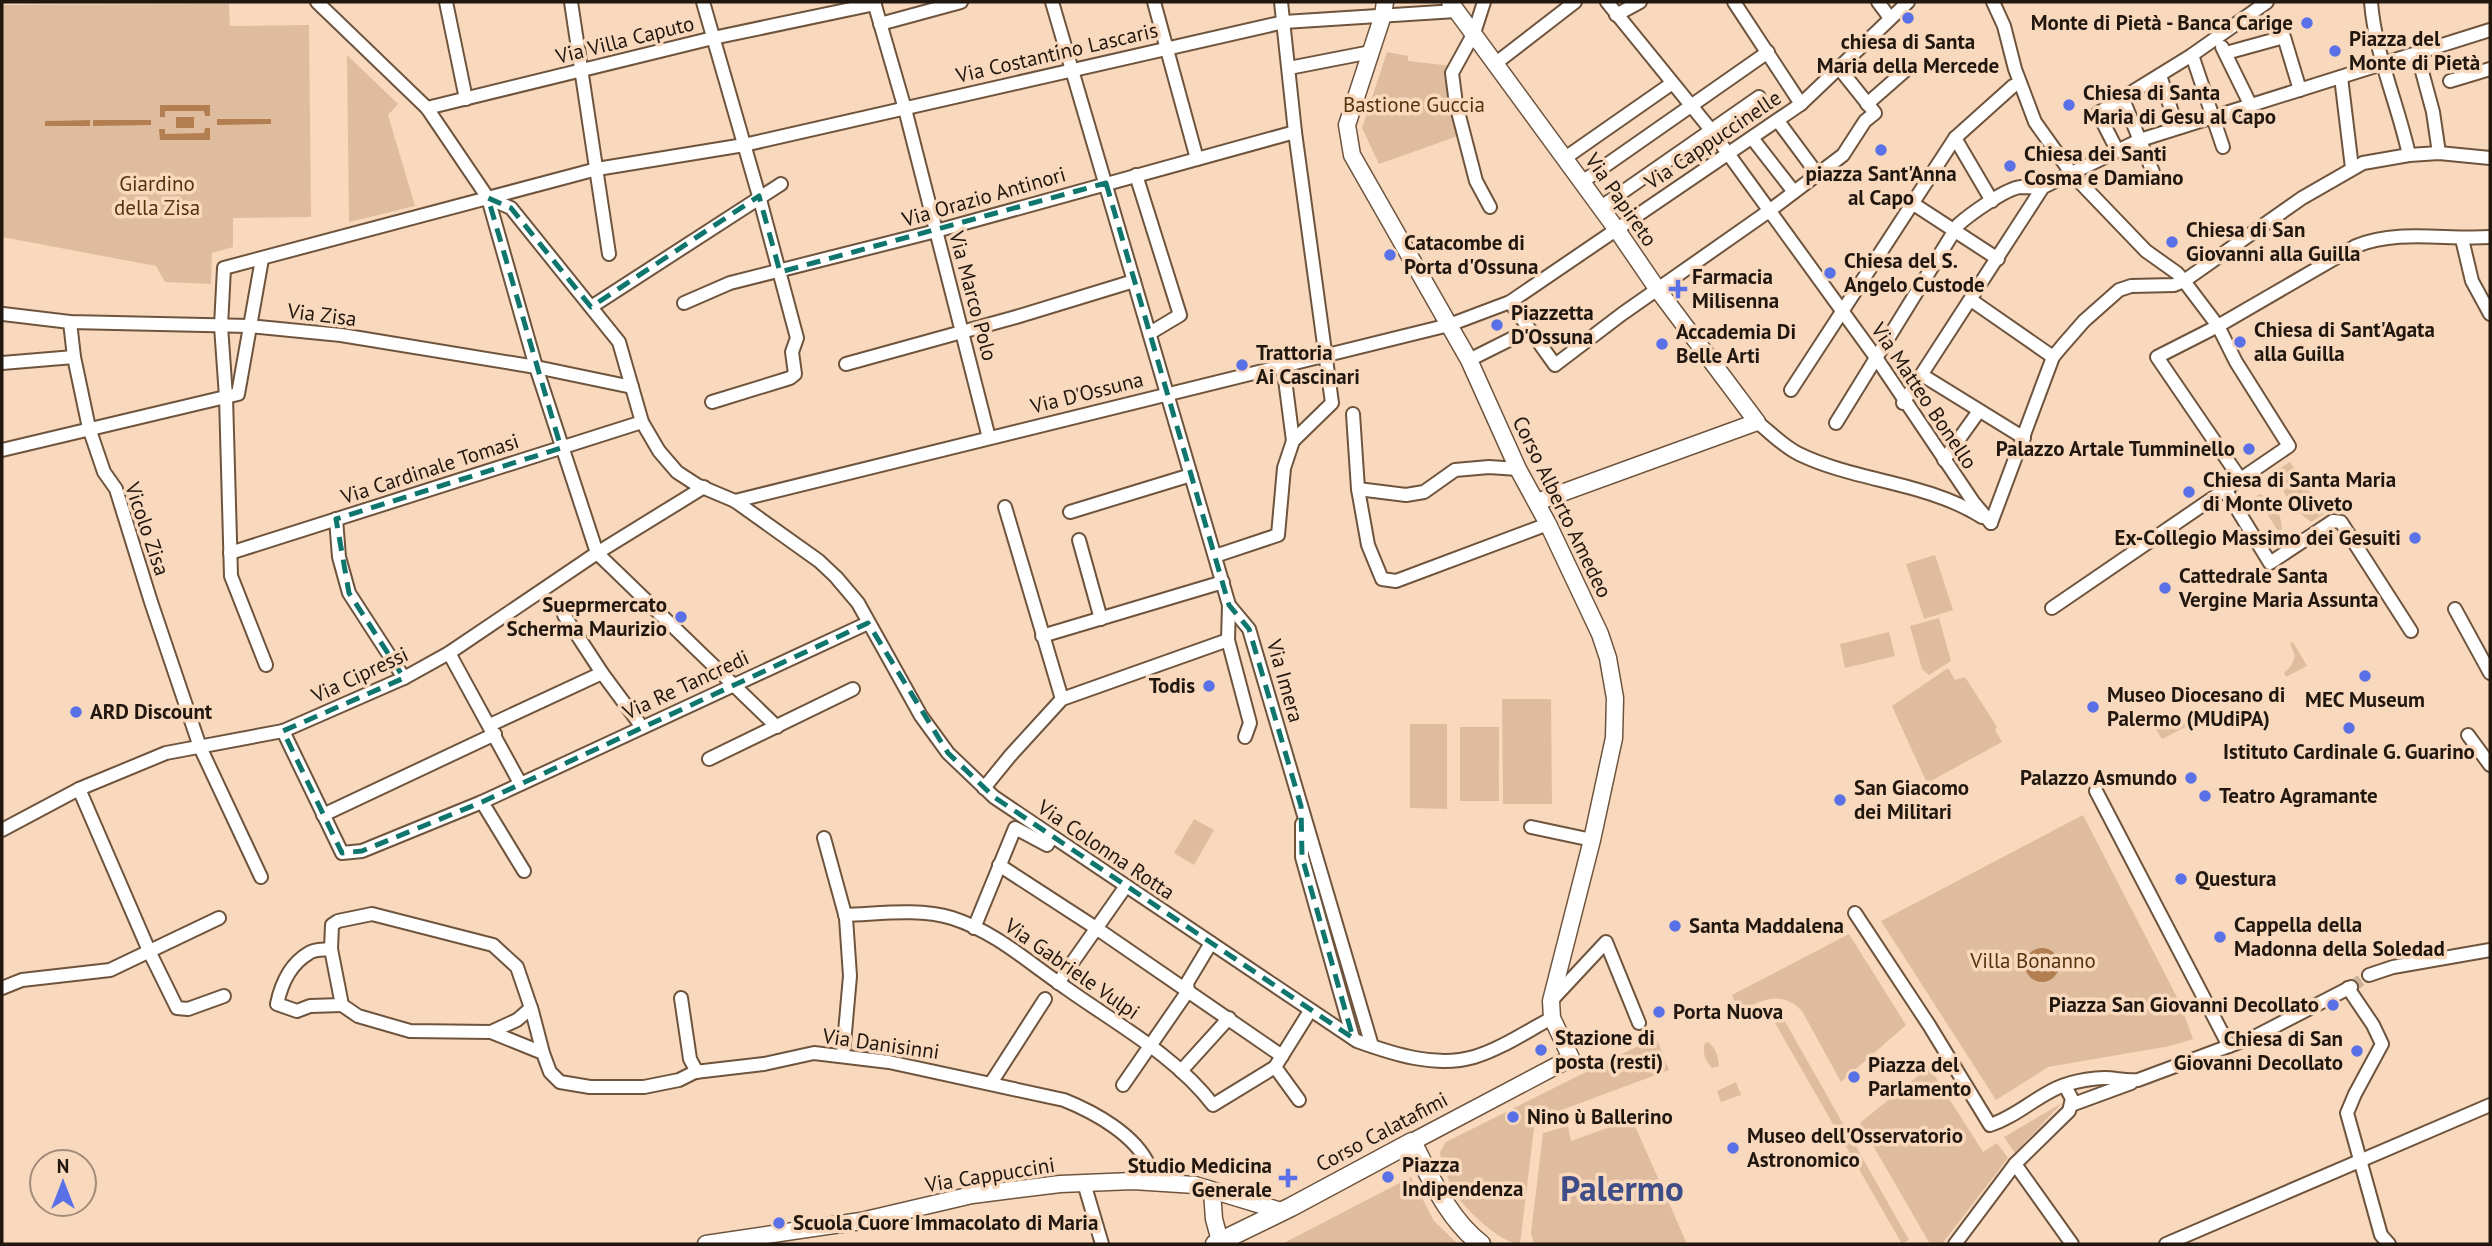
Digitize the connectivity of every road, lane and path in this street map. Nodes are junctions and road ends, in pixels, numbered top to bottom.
1 (317, 2) edge
2 (446, 2) edge
3 (571, 2) edge
4 (704, 2) edge
5 (961, 2) edge
6 (1052, 2) edge
7 (1154, 2) edge
8 (1281, 2) edge
9 (1484, 2) edge
10 (1575, 2) edge
11 (1606, 2) edge
12 (1640, 2) edge
13 (1734, 2) edge
14 (1878, 2) edge
15 (1908, 2) edge
16 (1993, 2) edge
17 (2267, 2) edge
18 (2371, 2) edge
19 (875, 3) edge
20 (1453, 6) edge
21 (1384, 8) edge
22 (1616, 16) junction
23 (1891, 18) junction
24 (1284, 22) junction
25 (880, 24) junction
26 (2490, 30) edge
27 (1474, 33) junction
28 (713, 38) junction
29 (2216, 38) junction
30 (1167, 47) junction
31 (1371, 51) junction
32 (1768, 52) junction
33 (2226, 53) junction
34 (2417, 53) junction
35 (2192, 55) junction
36 (1496, 63) junction
37 (2383, 63) junction
38 (1289, 68) junction
39 (1839, 68) junction
40 (1907, 69) dead end
41 (2490, 69) edge
42 (581, 71) junction
43 (1072, 71) junction
44 (2160, 75) junction
45 (2341, 77) junction
46 (2449, 81) dead end
47 (2020, 83) junction
48 (1671, 84) junction
49 (2300, 90) junction
50 (1759, 97) dead end
51 (2122, 97) junction
52 (466, 99) junction
53 (1801, 104) junction
54 (1867, 104) junction
55 (2251, 106) junction
56 (1692, 107) junction
57 (427, 108) junction
58 (905, 108) junction
59 (2212, 117) junction
60 (1778, 121) junction
61 (2177, 128) junction
62 (1711, 130) junction
63 (1295, 132) junction
64 (1752, 138) junction
65 (1955, 138) junction
66 (2140, 139) junction
67 (744, 145) junction
68 (2223, 147) dead end
69 (2116, 150) junction
70 (2439, 153) junction
71 (1728, 155) junction
72 (2409, 155) junction
73 (1565, 158) junction
74 (2490, 158) edge
75 (1197, 159) junction
76 (2353, 168) junction
77 (597, 169) junction
78 (2153, 172) dead end
79 (1136, 174) junction
80 (2072, 174) junction
81 (1818, 175) junction
82 (1582, 182) junction
83 (1106, 183) junction
84 (781, 184) dead end
85 (2043, 187) junction
86 (1794, 192) junction
87 (760, 196) junction
88 (488, 198) junction
89 (1992, 201) junction
90 (1912, 203) junction
91 (1490, 207) dead end
92 (1601, 207) junction
93 (1769, 211) junction
94 (1617, 230) junction
95 (936, 231) junction
96 (1954, 231) junction
97 (2490, 237) edge
98 (2462, 239) junction
99 (609, 254) dead end
100 (1998, 259) junction
101 (262, 260) junction
102 (780, 272) junction
103 (1134, 281) junction
104 (2184, 281) junction
105 (1658, 290) junction
106 (1971, 300) junction
107 (1510, 302) junction
108 (684, 303) dead end
109 (591, 307) junction
110 (1843, 312) junction
111 (3, 314) edge
112 (2490, 314) edge
113 (70, 322) junction
114 (1449, 325) junction
115 (221, 326) junction
116 (249, 326) junction
117 (2218, 326) junction
118 (1529, 330) junction
119 (963, 331) junction
120 (1150, 333) junction
121 (1327, 354) junction
122 (74, 357) junction
123 (2053, 358) junction
124 (1877, 359) junction
125 (1469, 360) junction
126 (2, 363) edge
127 (846, 364) dead end
128 (1283, 364) junction
129 (536, 367) junction
130 (1922, 375) junction
131 (632, 387) junction
132 (1791, 390) dead end
133 (1167, 393) junction
134 (226, 397) junction
135 (712, 402) dead end
136 (1904, 402) junction
137 (1979, 411) junction
138 (1353, 414) dead end
139 (642, 422) junction
140 (1757, 422) junction
141 (1836, 423) dead end
142 (89, 428) junction
143 (989, 438) junction
144 (2024, 438) junction
145 (1293, 441) junction
146 (561, 448) junction
147 (2, 450) edge
148 (1944, 460) junction
149 (1518, 469) junction
150 (1191, 475) junction
151 (2241, 480) junction
152 (704, 487) junction
153 (1358, 489) junction
154 (2226, 491) junction
155 (735, 501) junction
156 (1537, 502) junction
157 (1005, 507) dead end
158 (1070, 512) dead end
159 (336, 519) junction
160 (1991, 523) junction
161 (1548, 524) junction
162 (1079, 540) dead end
163 (230, 553) junction
164 (597, 553) junction
165 (1215, 556) junction
166 (1223, 582) junction
167 (1229, 605) junction
168 (2052, 608) dead end
169 (2455, 609) dead end
170 (564, 615) dead end
171 (1101, 619) junction
172 (868, 623) junction
173 (2411, 631) dead end
174 (1042, 636) junction
175 (1228, 640) junction
176 (449, 653) junction
177 (266, 665) dead end
178 (602, 673) junction
179 (2490, 673) edge
180 (404, 678) junction
181 (733, 684) junction
182 (853, 689) dead end
183 (1062, 699) junction
184 (642, 727) junction
185 (778, 727) junction
186 (493, 730) junction
187 (284, 731) junction
188 (2468, 735) dead end
189 (1245, 737) dead end
190 (200, 747) junction
191 (709, 759) dead end
192 (2490, 765) edge
193 (520, 783) junction
194 (984, 788) junction
195 (79, 789) junction
196 (2096, 791) dead end
197 (482, 802) junction
198 (1301, 806) junction
199 (323, 815) junction
200 (1531, 827) dead end
201 (2, 830) edge
202 (1052, 837) junction
203 (824, 838) dead end
204 (1592, 840) junction
205 (999, 865) junction
206 (524, 871) dead end
207 (261, 877) dead end
208 (1126, 886) junction
209 (1855, 913) dead end
210 (845, 915) junction
211 (219, 918) dead end
212 (974, 928) junction
213 (1097, 928) junction
214 (1211, 943) junction
215 (331, 949) junction
216 (2490, 950) edge
217 (150, 953) junction
218 (2372, 974) tunnel mouth
219 (1058, 983) junction
220 (2, 988) edge
221 (1188, 991) junction
222 (224, 996) dead end
223 (681, 998) dead end
224 (1045, 999) dead end
225 (342, 1005) junction
226 (531, 1008) junction
227 (1552, 1009) junction
228 (1310, 1012) junction
229 (1228, 1018) junction
230 (1639, 1023) dead end
231 (491, 1032) junction
232 (1353, 1038) junction
233 (1372, 1046) junction
234 (2229, 1046) junction
235 (1150, 1047) junction
236 (542, 1053) junction
237 (843, 1055) junction
238 (1278, 1062) junction
239 (1181, 1071) junction
240 (697, 1072) junction
241 (2138, 1080) junction
242 (991, 1083) junction
243 (1123, 1085) dead end
244 (2065, 1086) junction
245 (1298, 1100) dead end
246 (2071, 1105) junction
247 (2490, 1105) edge
248 (1412, 1142) junction
249 (2360, 1163) junction
250 (2015, 1164) junction
251 (1153, 1182) junction
252 (1084, 1183) junction
253 (1212, 1192) junction
254 (1281, 1212) junction
255 (1219, 1243) edge
256 (2386, 1243) edge
257 (706, 1244) edge
258 (1102, 1244) edge
259 (1481, 1244) edge
260 (1955, 1244) edge
261 (2072, 1244) edge
262 (2166, 1244) edge

1 - 57 street
2 - 52 street
3 - 42 street
4 - 28 street
5 - 25 street
6 - 43 street, Via Imera
7 - 30 street
8 - 24 street
9 - 27 street
10 - 36 street
11 - 22 street, Via Matteo Bonello
12 - 22 street
13 - 32 street
14 - 23 street
15 - 23 street, Via Cappuccinelle
16 - 47 street
17 - 29 street
18 - 37 street
19 - 25 street, Via Marco Polo
19 - 28 street, Via Villa Caputo
20 - 21 street, Via Costantino Lascaris
20 - 27 street, Via Papireto
21 - 24 street, Via Costantino Lascaris
21 - 31 street, Corso Alberto Amedeo
22 - 48 street, Via Matteo Bonello
23 - 39 street, Via Cappuccinelle
24 - 30 street, Via Costantino Lascaris
24 - 38 street
25 - 58 street, Via Marco Polo
26 - 34 street
27 - 36 street, Via Papireto
27 - 91 street
28 - 42 street, Via Villa Caputo
28 - 67 street
29 - 33 street
29 - 35 street
30 - 43 street, Via Costantino Lascaris
30 - 75 street
31 - 38 street
31 - 114 street, Corso Alberto Amedeo
32 - 53 street
32 - 56 street
33 - 49 street
33 - 55 street
34 - 37 street
34 - 70 street
35 - 44 street
35 - 59 street
36 - 73 street, Via Papireto
37 - 45 street
37 - 72 street
38 - 63 street
39 - 53 street, Via Cappuccinelle
39 - 54 street
40 - 54 street
41 - 46 street
42 - 52 street, Via Villa Caputo
42 - 77 street
43 - 58 street, Via Costantino Lascaris
43 - 83 street, Via Imera
44 - 51 street
44 - 61 street
45 - 49 street
45 - 76 street
47 - 65 street
47 - 80 street
48 - 56 street, Via Matteo Bonello
48 - 73 street
49 - 55 street
50 - 62 street
51 - 66 street
51 - 69 street
52 - 57 street, Via Villa Caputo
53 - 60 street, Via Cappuccinelle
54 - 81 street
55 - 59 street
56 - 62 street, Via Matteo Bonello
56 - 82 street
57 - 88 street
58 - 67 street, Via Costantino Lascaris
58 - 95 street, Via Marco Polo
59 - 61 street
59 - 68 street
60 - 64 street, Via Cappuccinelle
60 - 81 street
61 - 66 street
62 - 71 street, Via Matteo Bonello
62 - 92 street
63 - 75 street, Via Orazio Antinori
63 - 121 street
64 - 71 street, Via Cappuccinelle
64 - 86 street
65 - 89 street
65 - 90 street
66 - 69 street
66 - 78 street
67 - 77 street, Via Costantino Lascaris
67 - 87 street
69 - 80 street
70 - 72 street
70 - 74 street
71 - 93 street, Via Matteo Bonello
71 - 94 street, Via Cappuccinelle
72 - 76 street
73 - 82 street, Via Papireto
75 - 79 street, Via Orazio Antinori
76 - 104 street
77 - 88 street, Via Costantino Lascaris
77 - 99 street
79 - 83 street, Via Orazio Antinori
79 - 120 street
80 - 85 street
80 - 104 street
81 - 86 street
82 - 92 street, Via Papireto
83 - 95 street, Via Orazio Antinori
83 - 103 street, Via Imera
84 - 87 street
85 - 89 street
85 - 100 street
86 - 93 street
87 - 102 street
87 - 109 street
88 - 101 street, Via Costantino Lascaris
88 - 109 street, Via Colonna Rotta
88 - 129 street
89 - 96 street
90 - 96 street
90 - 110 street
92 - 94 street, Via Papireto
93 - 105 street
93 - 110 street, Via Matteo Bonello
94 - 105 street, Via Papireto
94 - 107 street, Via Cappuccinelle
95 - 102 street, Via Orazio Antinori
95 - 119 street, Via Marco Polo
96 - 100 street
96 - 124 street
97 - 98 street
98 - 112 street
98 - 117 street
100 - 106 street
101 - 115 street, Via Costantino Lascaris
101 - 116 street
102 - 108 street, Via Orazio Antinori
102 - 135 street
103 - 119 street
103 - 120 street, Via Imera
104 - 117 street
104 - 123 street
105 - 118 street
105 - 140 street, Via Papireto
106 - 123 street
106 - 130 street
107 - 114 street, Via Cappuccinelle
107 - 118 street
109 - 131 street, Via Colonna Rotta
110 - 124 street, Via Matteo Bonello
110 - 132 street
111 - 113 street, Via Zisa
113 - 115 street, Via Zisa
113 - 122 street, Vicolo Zisa
114 - 121 street, Via D'Ossuna
114 - 125 street, Corso Alberto Amedeo
115 - 116 street, Via Zisa
115 - 134 street
116 - 129 street, Via Zisa
116 - 134 street
117 - 151 street
117 - 151 street
118 - 125 street
119 - 127 street
119 - 143 street, Via Marco Polo
120 - 133 street, Via Imera
121 - 128 street, Via D'Ossuna
121 - 145 street
122 - 126 street
122 - 142 street, Vicolo Zisa
123 - 144 street
124 - 136 street, Via Matteo Bonello
124 - 141 street
125 - 149 street, Corso Alberto Amedeo
128 - 133 street, Via D'Ossuna
128 - 145 street
129 - 131 street, Via Zisa
129 - 146 street
130 - 136 street
130 - 137 street
131 - 139 street, Via Colonna Rotta
133 - 143 street, Via D'Ossuna
133 - 150 street, Via Imera
134 - 142 street
134 - 163 street
136 - 148 street, Via Matteo Bonello
137 - 144 street
137 - 148 street
138 - 153 street
139 - 146 street, Via Cardinale Tomasi
139 - 152 street, Via Colonna Rotta
140 - 156 street
140 - 160 street
142 - 147 street
142 - 190 street, Vicolo Zisa
143 - 155 street, Via D'Ossuna
144 - 160 street
145 - 165 street
146 - 159 street, Via Cardinale Tomasi
146 - 164 street
148 - 160 street, Via Matteo Bonello
149 - 153 street
149 - 156 street, Corso Alberto Amedeo
150 - 158 street
150 - 165 street, Via Imera
151 - 154 street
152 - 155 street, Via Colonna Rotta
152 - 164 street, Via Cipressi
153 - 161 street
154 - 168 street
154 - 173 street
155 - 172 street, Via Colonna Rotta
156 - 161 street, Corso Alberto Amedeo
157 - 174 street
159 - 163 street, Via Cardinale Tomasi
159 - 180 street
161 - 204 street, Corso Alberto Amedeo
162 - 171 street
163 - 177 street
164 - 176 street, Via Cipressi
164 - 181 street
165 - 166 street, Via Imera
166 - 167 street, Via Imera
166 - 171 street
167 - 175 street
167 - 198 street, Via Imera
169 - 179 street
170 - 178 street
171 - 174 street
172 - 181 street, Via Re Tancredi
172 - 194 street, Via Colonna Rotta
174 - 183 street
175 - 183 street
175 - 189 street
176 - 180 street, Via Cipressi
176 - 186 street
178 - 184 street
178 - 186 street
180 - 187 street, Via Cipressi
181 - 184 street, Via Re Tancredi
181 - 185 street
182 - 185 street
183 - 194 street
184 - 193 street, Via Re Tancredi
185 - 191 street
186 - 193 street
186 - 199 street
187 - 190 street, Via Cipressi
187 - 199 street
188 - 192 street
190 - 195 street, Via Cipressi
190 - 207 street, Vicolo Zisa
193 - 197 street, Via Re Tancredi
194 - 202 street, Via Colonna Rotta
195 - 201 street, Via Cipressi
195 - 217 street
196 - 234 street
197 - 199 street, Via Re Tancredi
197 - 206 street
198 - 232 street
198 - 233 street, Via Imera
200 - 204 street
202 - 205 street
202 - 208 street, Via Colonna Rotta
203 - 210 street
204 - 227 street, Corso Alberto Amedeo
205 - 212 street
205 - 213 street
208 - 213 street
208 - 214 street, Via Colonna Rotta
209 - 244 street
210 - 212 street, Via Gabriele Vulpi
210 - 237 street
211 - 217 street
212 - 219 street, Via Gabriele Vulpi
213 - 219 street
213 - 221 street
214 - 221 street
214 - 228 street, Via Colonna Rotta
215 - 225 street
215 - 225 street
215 - 226 street, Via Danisinni
216 - 218 street
217 - 220 street
217 - 222 street
219 - 235 street, Via Gabriele Vulpi
221 - 229 street
221 - 235 street
223 - 240 street
224 - 242 street
225 - 231 street
226 - 231 street
226 - 236 street, Via Danisinni
227 - 230 street, Via Colonna Rotta
227 - 233 street, Via Colonna Rotta
227 - 248 street, Corso Calatafimi
228 - 232 street, Via Colonna Rotta
228 - 238 street
229 - 238 street
229 - 239 street
231 - 236 street
232 - 233 street, Via Colonna Rotta
234 - 241 street
234 - 249 street
235 - 239 street, Via Gabriele Vulpi
235 - 243 street
236 - 240 street, Via Danisinni
237 - 240 street, Via Danisinni
237 - 242 street, Via Danisinni
238 - 239 street, Via Gabriele Vulpi
238 - 245 street
241 - 244 street
241 - 246 street
242 - 251 street, Via Danisinni
244 - 246 street
246 - 250 street
247 - 249 street
248 - 254 main road, Corso Calatafimi
248 - 259 main road
249 - 256 street
249 - 262 street
250 - 260 street
250 - 261 street
251 - 252 street, Via Cappuccini
251 - 253 street, Via Cappuccini
252 - 257 street, Via Cappuccini
252 - 258 street
253 - 254 street, Via Cappuccini
253 - 255 street
254 - 255 main road, Corso Calatafimi

